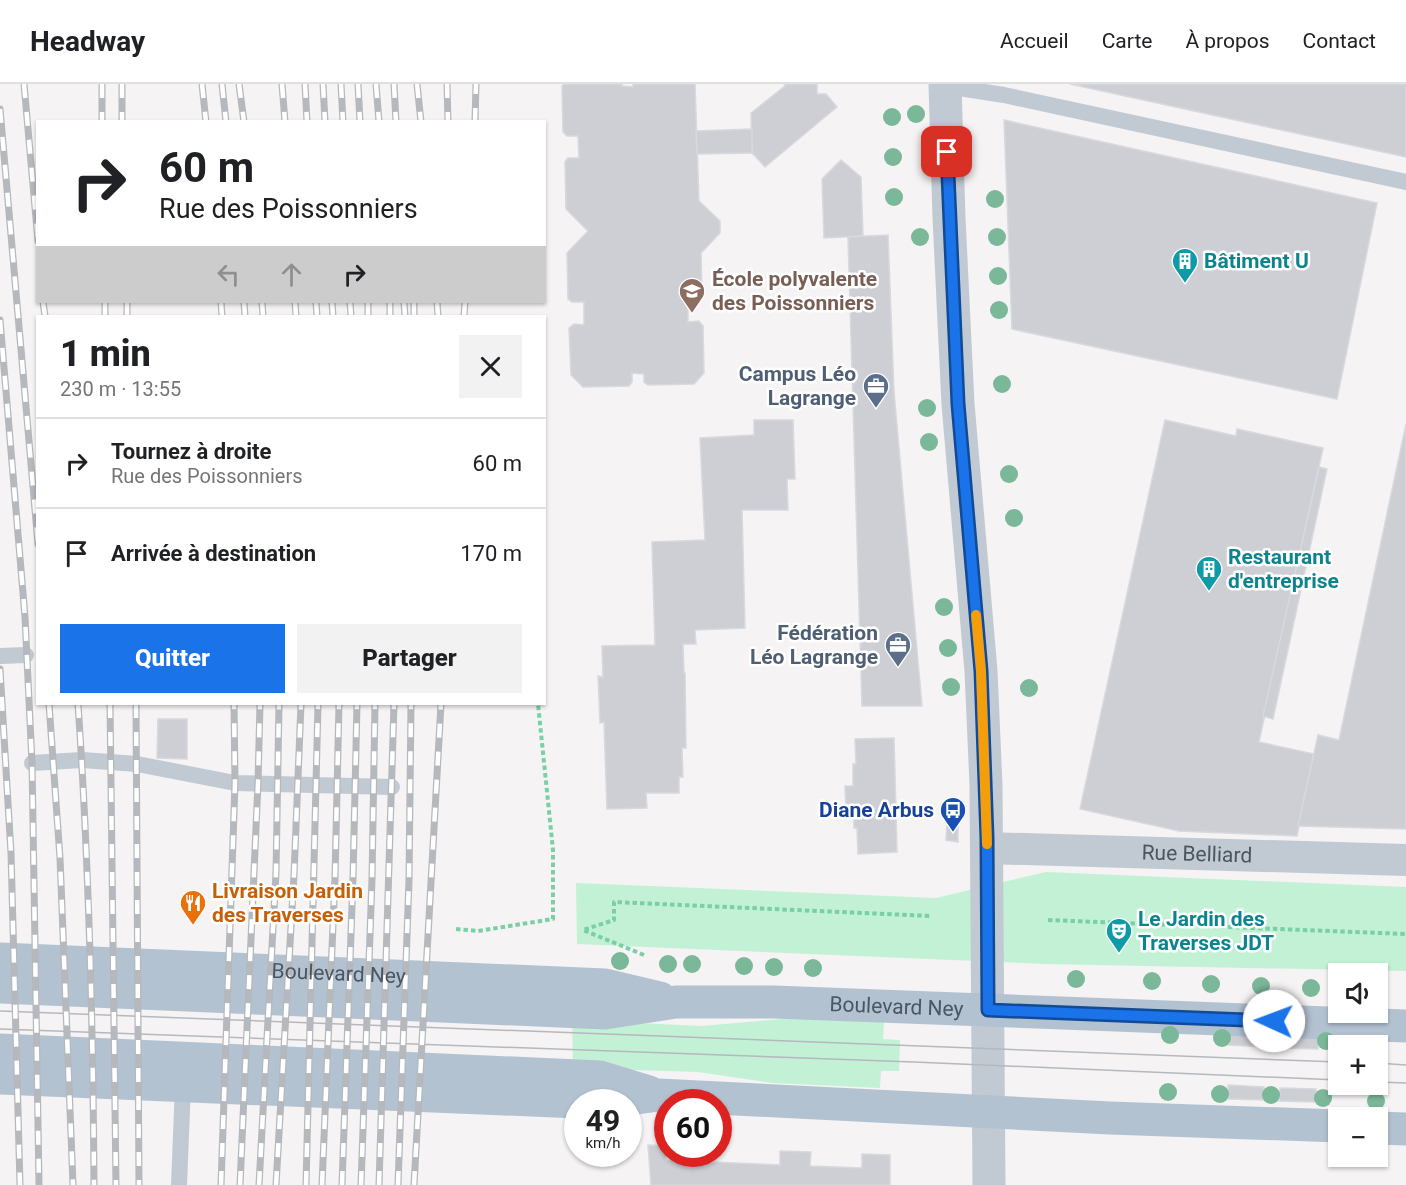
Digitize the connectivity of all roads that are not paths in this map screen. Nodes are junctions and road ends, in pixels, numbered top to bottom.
1 (946, 85) edge
2 (1406, 182) edge
3 (26, 655) dead end
4 (0, 656) edge
5 (32, 763) dead end
6 (392, 787) dead end
7 (987, 848) junction
8 (1406, 860) edge
9 (0, 959) edge
10 (0, 987) edge
11 (676, 1002) junction
12 (988, 1010) junction
13 (1406, 1026) edge
14 (0, 1050) edge
15 (0, 1078) edge
16 (183, 1085) junction
17 (654, 1093) edge
18 (732, 1099) edge
19 (564, 1101) edge
20 (989, 1111) junction
21 (1328, 1126) edge
22 (1388, 1128) edge
23 (1406, 1129) edge
24 (179, 1185) edge
25 (989, 1185) edge

1 - 2 lane
1 - 7 street
3 - 4 lane
5 - 6 lane
7 - 8 street, Rue Belliard
7 - 12 street
9 - 11 main road, Boulevard Ney
10 - 11 main road, Boulevard Ney
11 - 12 main road, Boulevard Ney
12 - 13 main road, Boulevard Ney
12 - 20 street
14 - 17 main road
15 - 16 main road
16 - 19 main road
16 - 24 lane
18 - 20 main road
20 - 21 main road
20 - 25 street
22 - 23 main road

